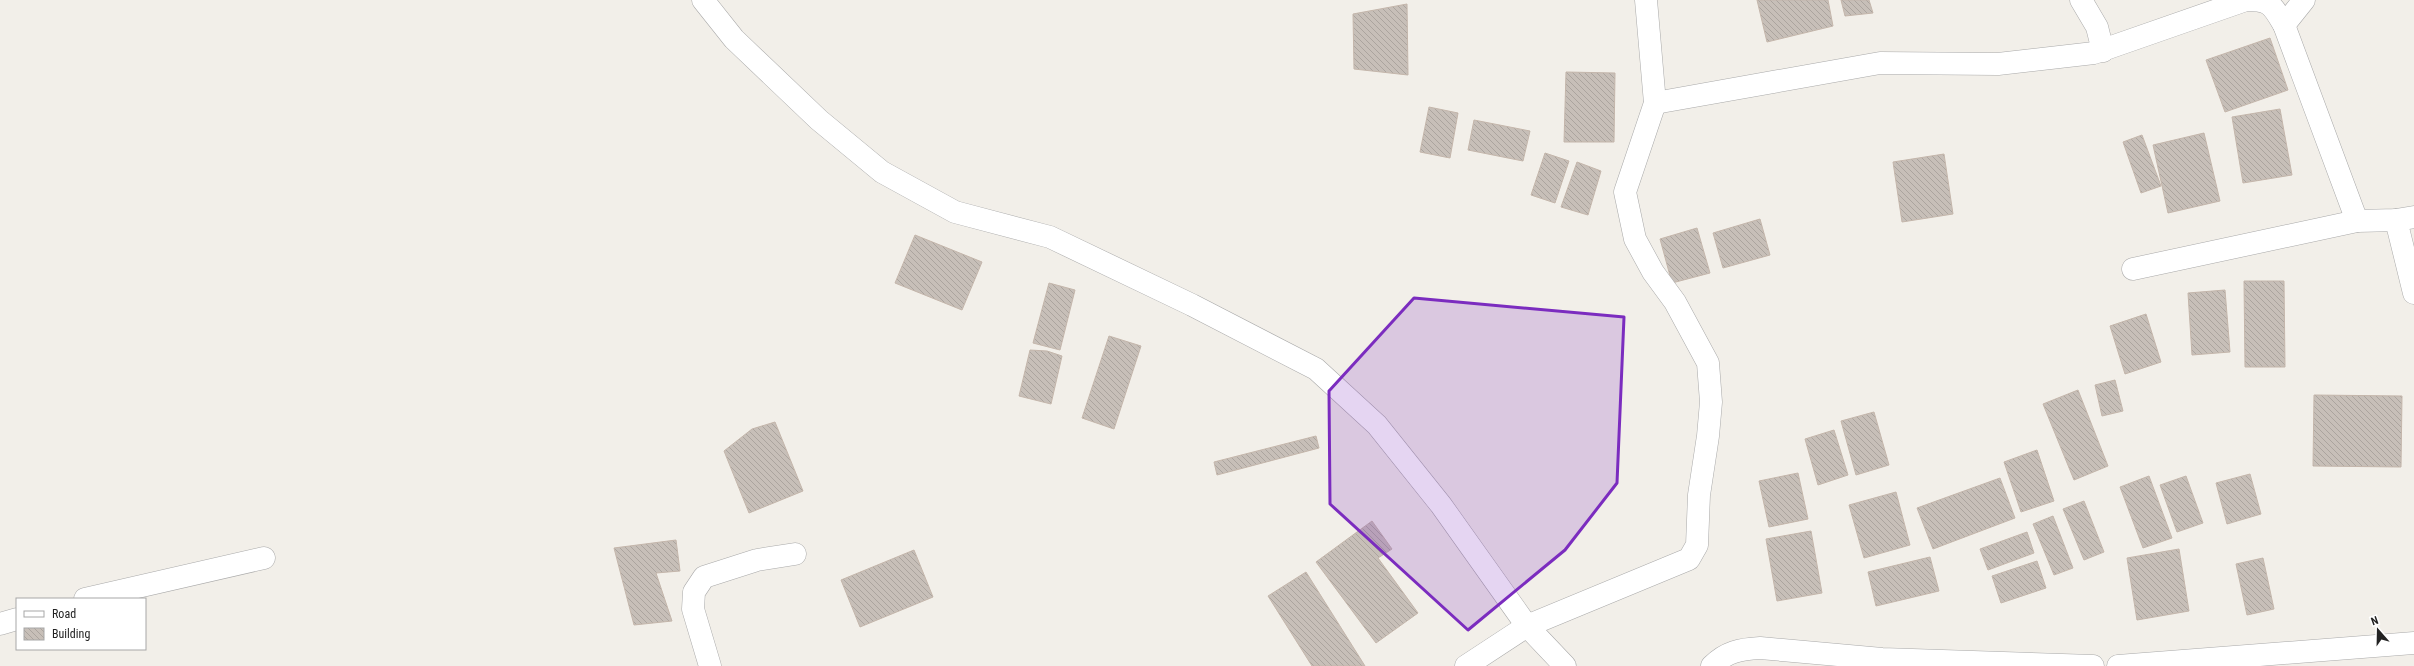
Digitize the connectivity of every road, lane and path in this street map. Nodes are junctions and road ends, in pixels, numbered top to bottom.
1 (703, 0) edge
2 (1646, 0) edge
3 (2081, 0) edge
4 (2304, 0) edge
5 (2284, 25) junction
6 (2102, 51) junction
7 (1655, 103) junction
8 (2405, 219) edge
9 (2357, 221) junction
10 (2133, 269) dead end
11 (2414, 293) edge
12 (795, 554) dead end
13 (264, 558) dead end
14 (89, 598) edge
15 (16, 619) edge
16 (0, 624) edge
17 (1527, 626) junction
18 (2414, 643) edge
19 (2295, 659) edge
20 (710, 666) edge
21 (1466, 666) edge
22 (1565, 666) edge
23 (1712, 666) edge
24 (2093, 666) edge
25 (2118, 666) edge

1 - 17 street
2 - 7 street
3 - 6 street
4 - 5 street
5 - 6 street
5 - 9 street
6 - 7 street
7 - 17 street
8 - 9 street
8 - 11 street
9 - 10 street
12 - 20 street
13 - 14 street
15 - 16 street
17 - 21 street
17 - 22 street
18 - 19 street
19 - 25 street
23 - 24 street

